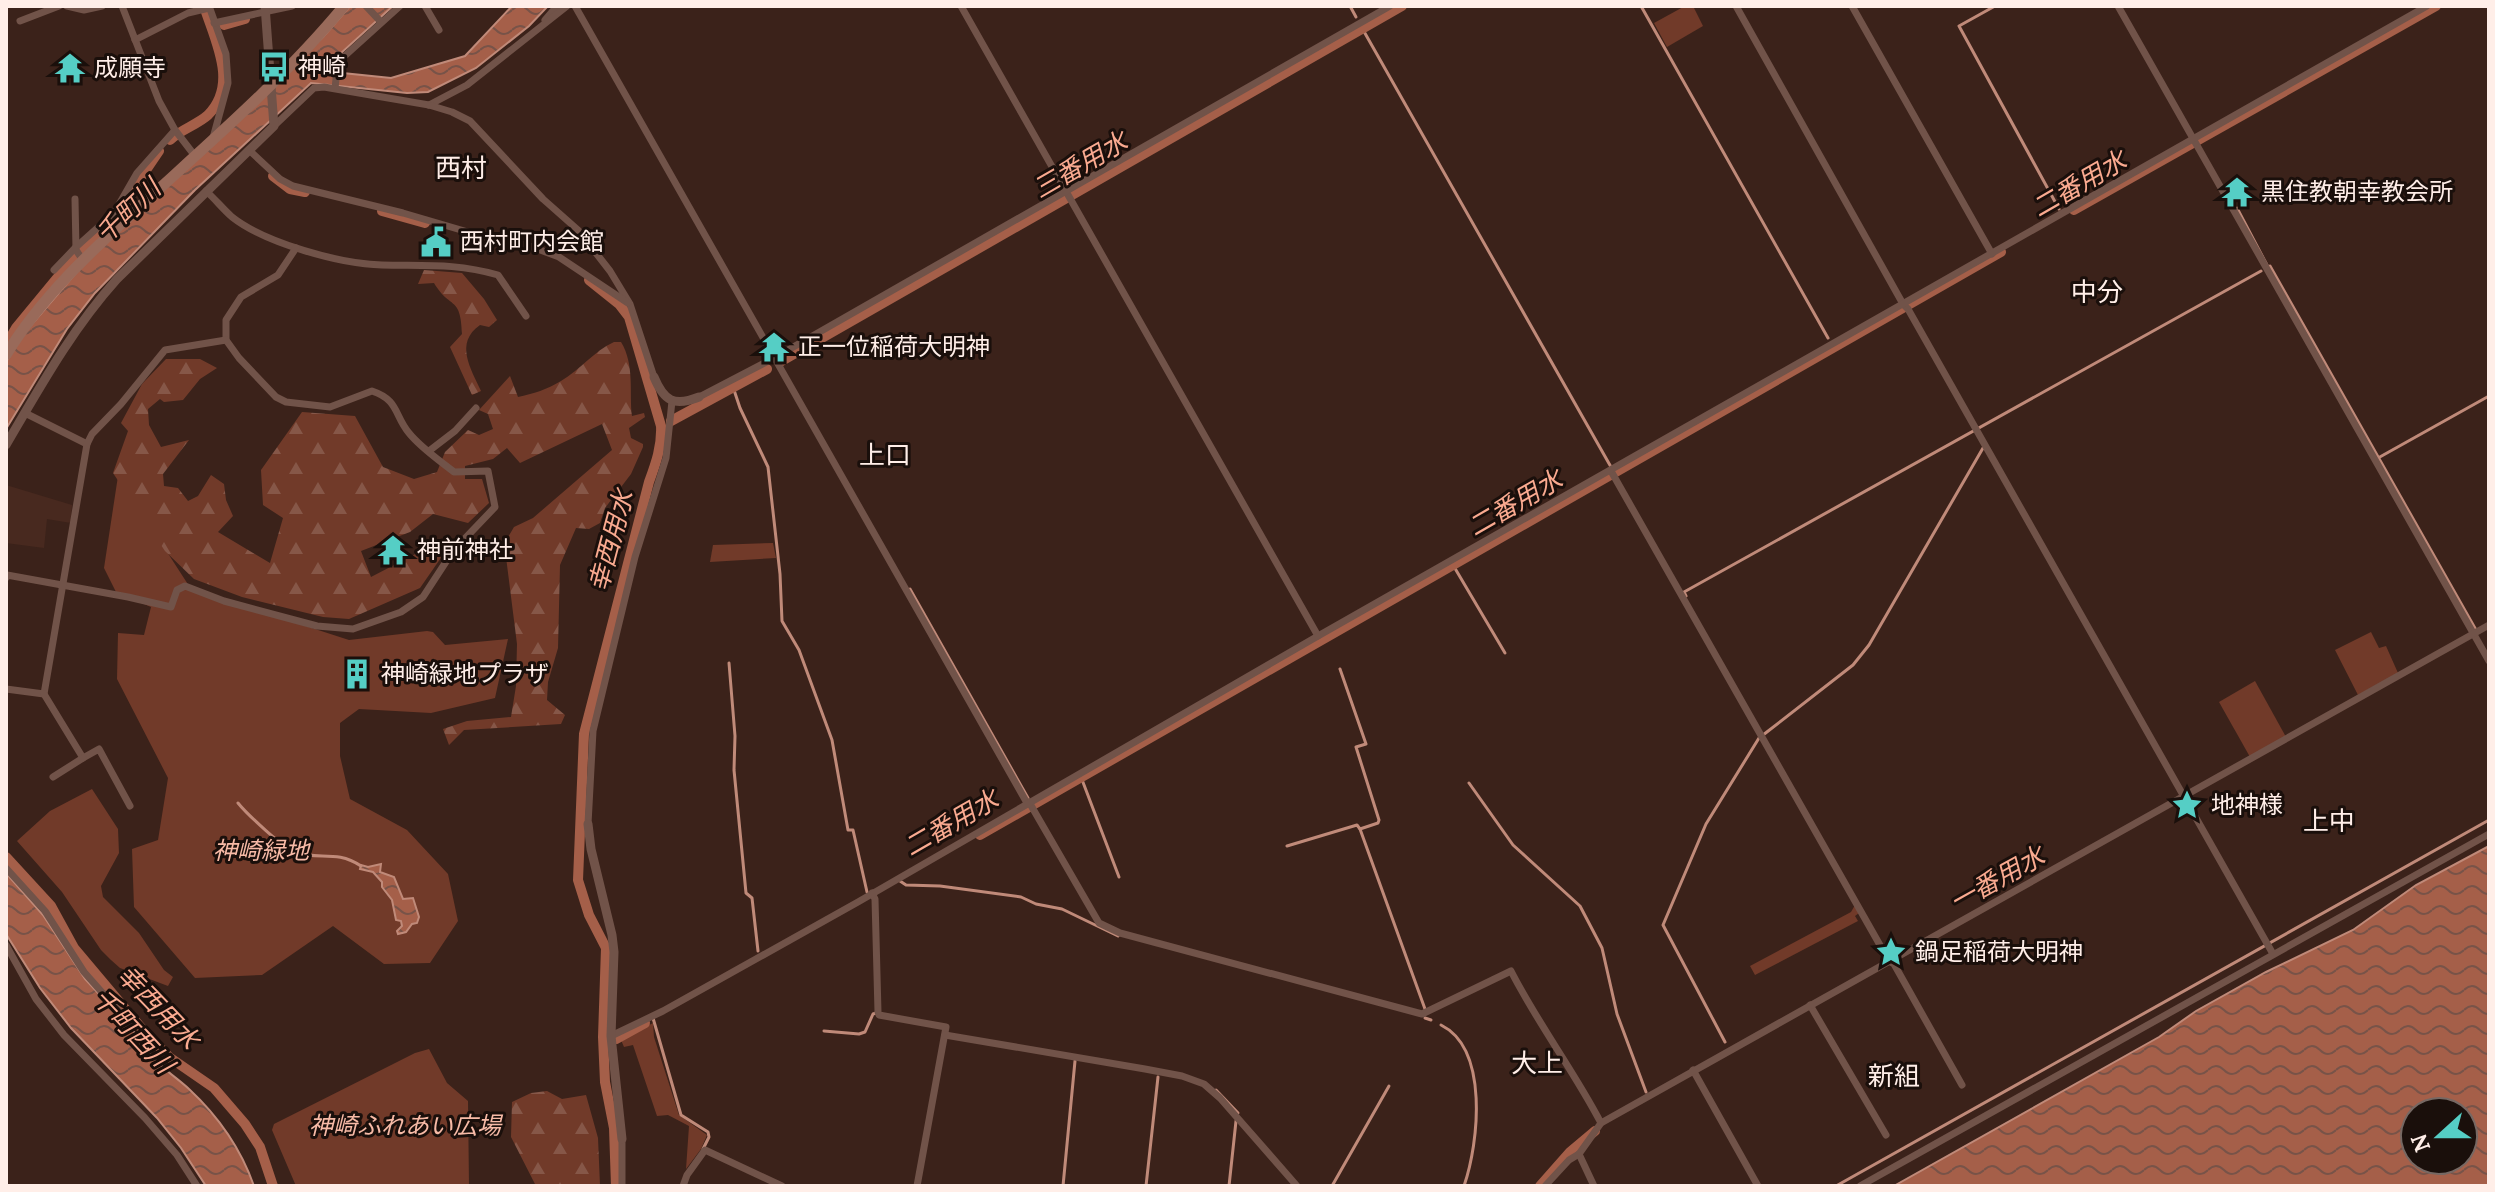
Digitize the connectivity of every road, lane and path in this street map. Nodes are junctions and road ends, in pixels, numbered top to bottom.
1 (59, 6) edge
2 (67, 6) edge
3 (102, 6) edge
4 (122, 6) edge
5 (292, 6) edge
6 (366, 6) edge
7 (400, 6) edge
8 (425, 6) edge
9 (557, 6) edge
10 (567, 6) edge
11 (575, 6) edge
12 (961, 6) edge
13 (1390, 6) edge
14 (1736, 6) edge
15 (1852, 6) edge
16 (2118, 6) edge
17 (2427, 6) edge
18 (206, 8) edge
19 (338, 8) edge
20 (265, 9) edge
21 (20, 21) dead end
22 (380, 21) junction
23 (214, 23) junction
24 (439, 30) dead end
25 (532, 35) junction
26 (135, 40) junction
27 (336, 86) junction
28 (270, 88) junction
29 (429, 105) junction
30 (273, 122) junction
31 (175, 130) junction
32 (213, 140) junction
33 (2194, 142) junction
34 (249, 150) junction
35 (195, 156) junction
36 (206, 191) junction
37 (1068, 195) junction
38 (75, 199) dead end
39 (296, 248) junction
40 (78, 253) junction
41 (1992, 254) junction
42 (54, 270) dead end
43 (630, 304) junction
44 (1905, 306) junction
45 (526, 316) dead end
46 (226, 340) junction
47 (6, 355) edge
48 (774, 358) junction
49 (654, 377) joint
50 (699, 397) joint
51 (672, 401) junction
52 (476, 408) dead end
53 (25, 413) junction
54 (87, 444) junction
55 (6, 445) edge
56 (429, 451) junction
57 (1612, 474) junction
58 (6, 578) edge
59 (62, 584) junction
60 (2489, 625) edge
61 (1318, 636) junction
62 (2475, 636) junction
63 (2489, 661) edge
64 (6, 689) edge
65 (44, 694) junction
66 (83, 758) junction
67 (53, 777) dead end
68 (2185, 797) junction
69 (1030, 804) junction
70 (130, 806) dead end
71 (588, 824) joint
72 (2489, 834) edge
73 (6, 868) edge
74 (872, 893) junction
75 (6, 945) edge
76 (2273, 954) junction
77 (1891, 962) junction
78 (1811, 1007) junction
79 (130, 1024) dead end
80 (945, 1035) junction
81 (611, 1036) junction
82 (1694, 1072) junction
83 (1962, 1085) dead end
84 (1600, 1127) junction
85 (1886, 1135) dead end
86 (622, 1139) joint
87 (1579, 1154) junction
88 (197, 1186) edge
89 (622, 1186) edge
90 (683, 1186) edge
91 (782, 1186) edge
92 (917, 1186) edge
93 (1297, 1186) edge
94 (1545, 1186) edge
95 (1594, 1186) edge
96 (1758, 1186) edge
97 (1860, 1186) edge

1 - 21 street
2 - 3 street
4 - 26 street
5 - 20 street
6 - 22 street
7 - 22 street
8 - 24 street
9 - 25 street
10 - 25 street
11 - 48 street
12 - 37 street
13 - 37 street
14 - 44 street
15 - 41 street
16 - 33 street
17 - 33 street
18 - 23 street
18 - 26 street
19 - 28 main road
20 - 23 street
20 - 28 street
22 - 27 street
23 - 32 street
25 - 29 street
26 - 31 street
27 - 29 street
27 - 30 street
28 - 30 street
28 - 32 main road
29 - 43 street
30 - 34 street
31 - 35 street
31 - 40 street
32 - 35 main road
33 - 41 street
33 - 62 street
34 - 36 street
34 - 43 street
35 - 40 main road
36 - 39 street
36 - 53 street
37 - 48 street
37 - 61 street
38 - 40 street
39 - 45 street
39 - 46 street
40 - 42 street
40 - 47 main road
41 - 44 street
43 - 49 street
44 - 57 street
44 - 68 street
46 - 54 street
46 - 56 street
48 - 50 street
48 - 69 street
49 - 51 street
50 - 51 street
51 - 71 street
52 - 56 street
53 - 54 street
53 - 55 street
54 - 59 street
56 - 59 street
57 - 61 street
57 - 77 street
58 - 59 street
59 - 65 street
60 - 62 street
61 - 69 street
62 - 63 street
62 - 68 street
64 - 65 street
65 - 66 street
66 - 67 street
66 - 70 street
68 - 76 street
68 - 77 street
69 - 74 street
69 - 84 street
71 - 81 street
72 - 76 street
73 - 79 street
74 - 80 street
74 - 81 street
75 - 88 street
76 - 97 street
77 - 78 street
77 - 83 street
78 - 82 street
78 - 85 street
80 - 92 street
80 - 93 street
81 - 86 street
82 - 84 street
82 - 96 street
84 - 87 street
86 - 89 street
87 - 94 street
87 - 95 street
90 - 91 street

